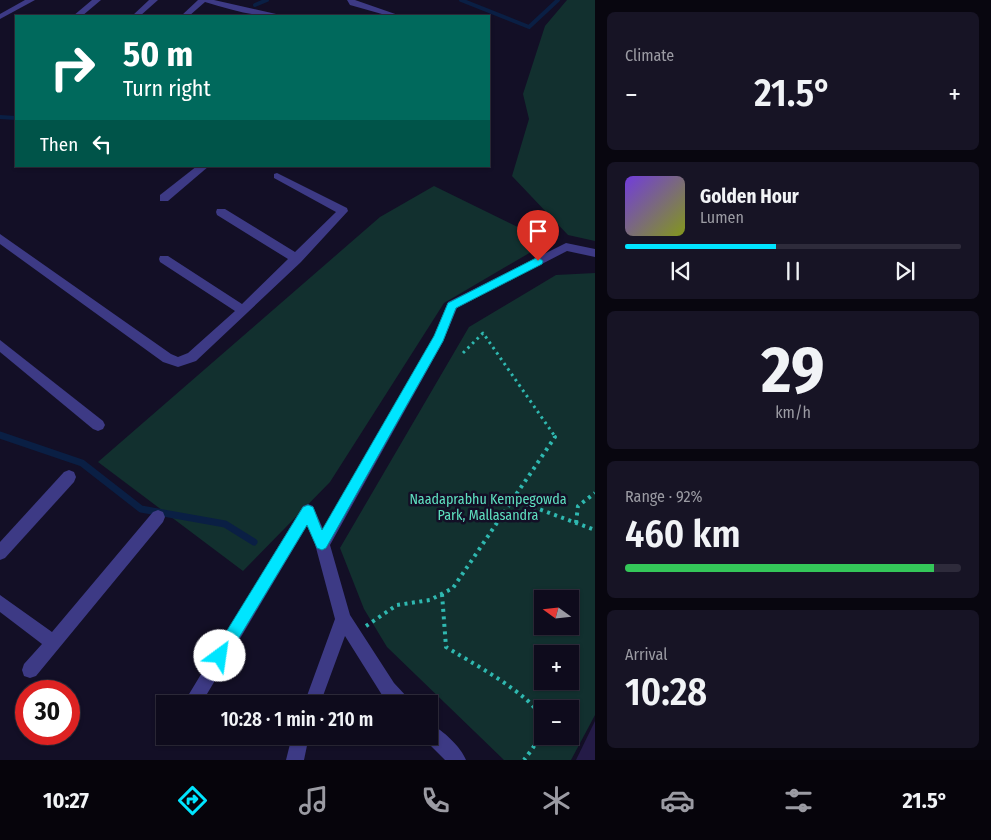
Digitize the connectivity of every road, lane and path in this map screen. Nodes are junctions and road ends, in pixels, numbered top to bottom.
1 (31, 0) edge
2 (97, 0) edge
3 (154, 0) edge
4 (204, 0) edge
5 (351, 0) edge
6 (78, 15) edge
7 (137, 15) edge
8 (186, 15) edge
9 (274, 15) edge
10 (394, 15) edge
11 (0, 17) edge
12 (203, 167) edge
13 (277, 176) dead end
14 (164, 198) dead end
15 (221, 212) dead end
16 (0, 238) edge
17 (595, 253) edge
18 (164, 259) dead end
19 (297, 259) junction
20 (242, 311) junction
21 (0, 345) edge
22 (463, 352) dead end
23 (98, 425) dead end
24 (69, 477) dead end
25 (595, 493) edge
26 (512, 499) junction
27 (158, 517) dead end
28 (576, 523) junction
29 (595, 530) edge
30 (322, 544) junction
31 (0, 553) edge
32 (442, 594) junction
33 (0, 603) edge
34 (343, 619) junction
35 (353, 634) junction
36 (54, 643) junction
37 (30, 670) dead end
38 (196, 695) edge
39 (315, 695) edge
40 (393, 695) edge
41 (438, 741) edge
42 (299, 745) edge
43 (295, 760) edge
44 (456, 760) edge
45 (524, 760) edge

1 - 11 street
2 - 6 street
3 - 7 street
4 - 8 street
4 - 9 street
5 - 10 street
12 - 14 street
13 - 19 street
15 - 19 street
16 - 20 street
17 - 30 street
18 - 20 street
19 - 20 street
21 - 23 street
22 - 26 path
24 - 31 street
25 - 28 path
26 - 28 path
26 - 32 path
27 - 36 street
28 - 29 path
30 - 34 street
30 - 38 street
32 - 35 path
32 - 45 path
33 - 36 street
34 - 35 street
34 - 39 street
35 - 40 street
36 - 37 street
41 - 44 street
42 - 43 street

